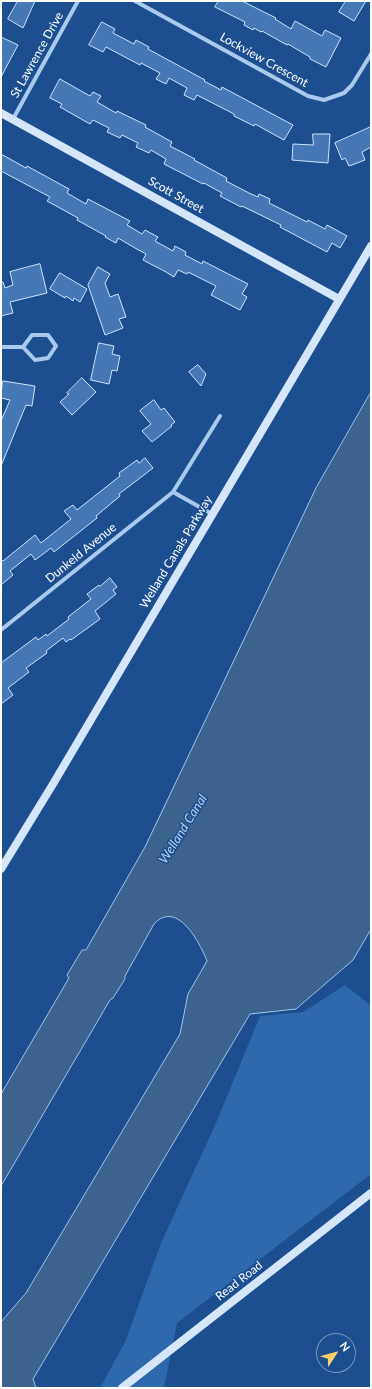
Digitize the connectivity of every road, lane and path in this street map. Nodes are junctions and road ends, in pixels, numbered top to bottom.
1 (78, 1) edge
2 (135, 1) edge
3 (371, 54) edge
4 (1, 113) edge
5 (13, 120) junction
6 (371, 246) edge
7 (339, 299) junction
8 (1, 347) edge
9 (23, 347) junction
10 (220, 416) dead end
11 (173, 492) junction
12 (212, 514) junction
13 (1, 630) edge
14 (1, 869) edge
15 (371, 1193) edge
16 (122, 1388) edge

1 - 5 street, St Lawrence Drive
2 - 3 street, Lockview Crescent
4 - 5 main road, Scott Street
5 - 7 main road, Scott Street
6 - 7 main road, Welland Canals Parkway
7 - 12 main road, Welland Canals Parkway
8 - 9 street
9 - 9 street
10 - 11 street, Dunkeld Avenue
11 - 12 street
11 - 13 street, Dunkeld Avenue
12 - 14 main road, Welland Canals Parkway
15 - 16 main road, Read Road

